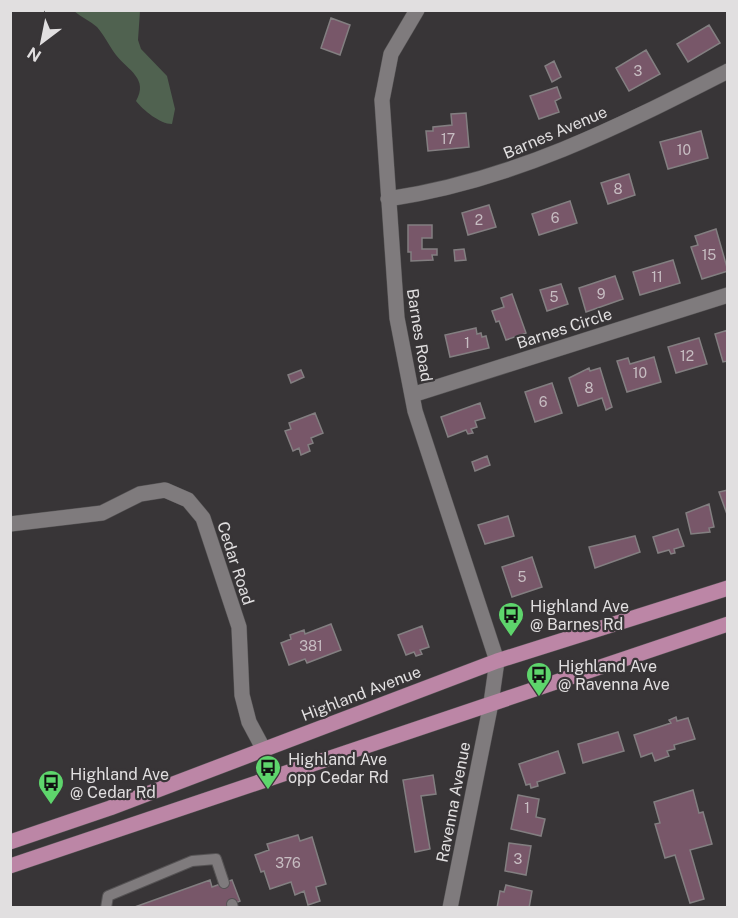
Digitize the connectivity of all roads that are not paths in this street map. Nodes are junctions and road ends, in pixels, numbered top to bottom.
1 (417, 10) edge
2 (728, 70) edge
3 (388, 199) junction
4 (728, 295) edge
5 (412, 396) junction
6 (10, 524) edge
7 (728, 588) edge
8 (728, 624) edge
9 (497, 661) junction
10 (491, 704) junction
11 (264, 750) junction
12 (10, 842) edge
13 (10, 866) edge
14 (224, 883) dead end
15 (106, 908) edge
16 (450, 908) edge

1 - 3 street, Barnes Road
2 - 3 street, Barnes Avenue
3 - 5 street, Barnes Road
4 - 5 street, Barnes Circle
5 - 9 street, Barnes Road
6 - 11 street, Cedar Road
7 - 9 main road, Highland Avenue
8 - 10 main road
9 - 10 street, Ravenna Avenue
9 - 11 main road, Highland Avenue
10 - 13 main road
10 - 16 street, Ravenna Avenue
11 - 12 main road, Highland Avenue
14 - 15 lane

